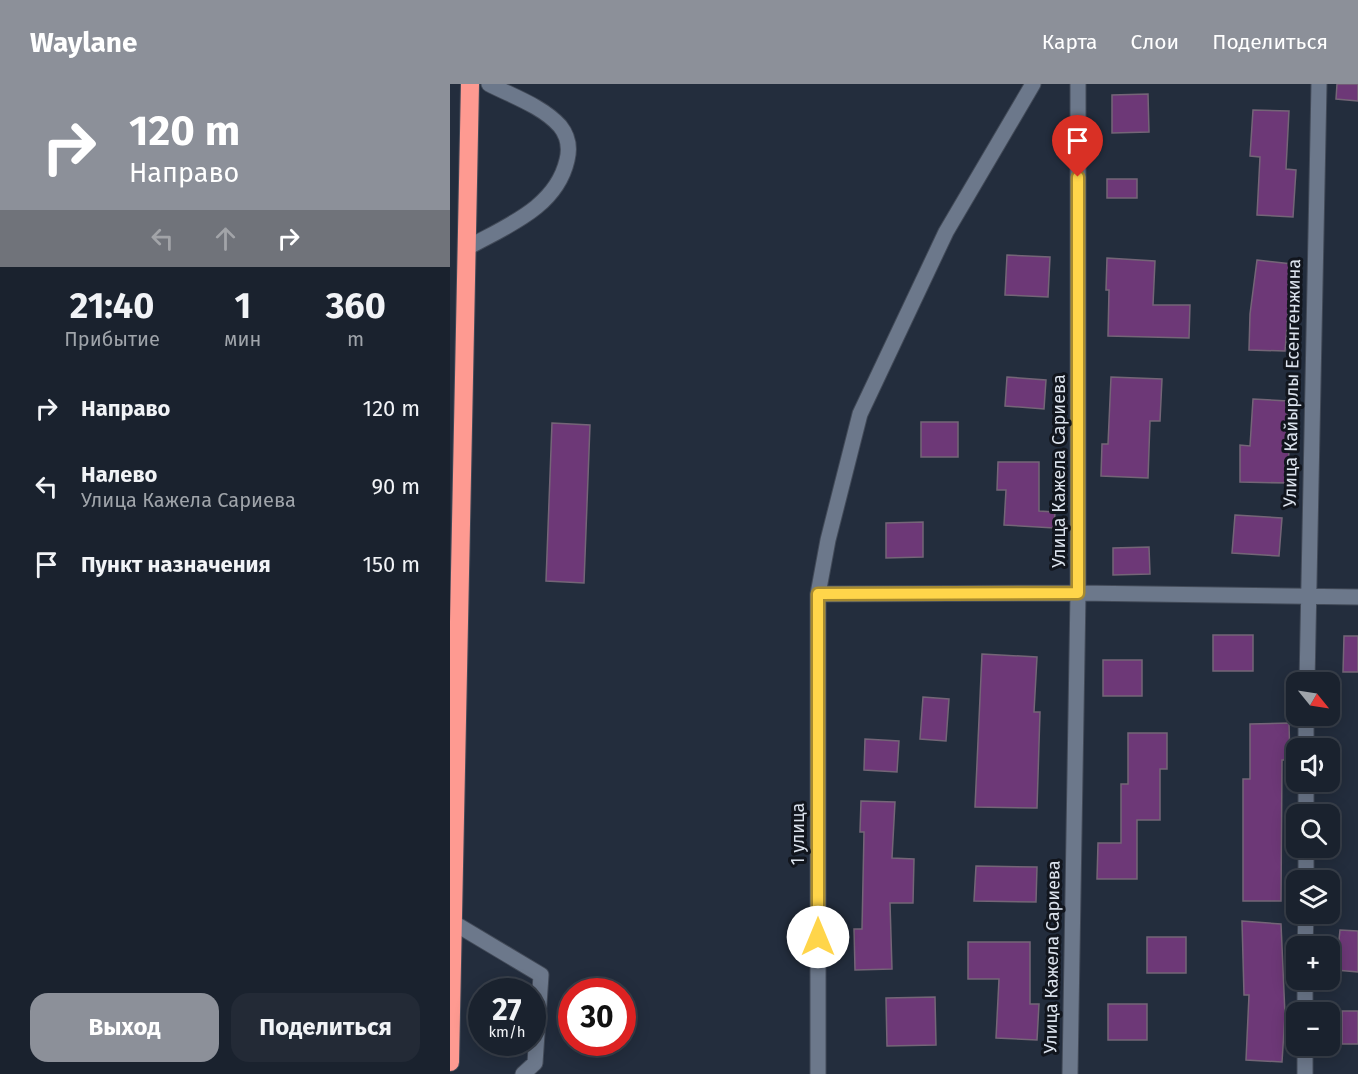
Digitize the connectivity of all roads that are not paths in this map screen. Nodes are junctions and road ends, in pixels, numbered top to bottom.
1 (470, 84) edge
2 (489, 84) edge
3 (1033, 84) edge
4 (1078, 84) edge
5 (1319, 84) edge
6 (467, 248) junction
7 (1078, 593) junction
8 (818, 594) junction
9 (1307, 596) junction
10 (1358, 597) edge
11 (1307, 672) edge
12 (453, 923) junction
13 (1305, 1056) edge
14 (450, 1062) edge
15 (523, 1074) edge
16 (818, 1074) edge
17 (1070, 1074) edge
18 (1305, 1074) edge

1 - 6 highway
2 - 6 street
3 - 8 street, 1 улица
4 - 7 street, Улица Кажела Сариева
5 - 9 street, Улица Кайырлы Есенгенжина
6 - 12 highway
7 - 8 street
7 - 9 street
7 - 17 street, Улица Кажела Сариева
8 - 16 street, 1 улица
9 - 10 street
9 - 11 street, Улица Кайырлы Есенгенжина
12 - 14 highway
12 - 15 street
13 - 18 street

